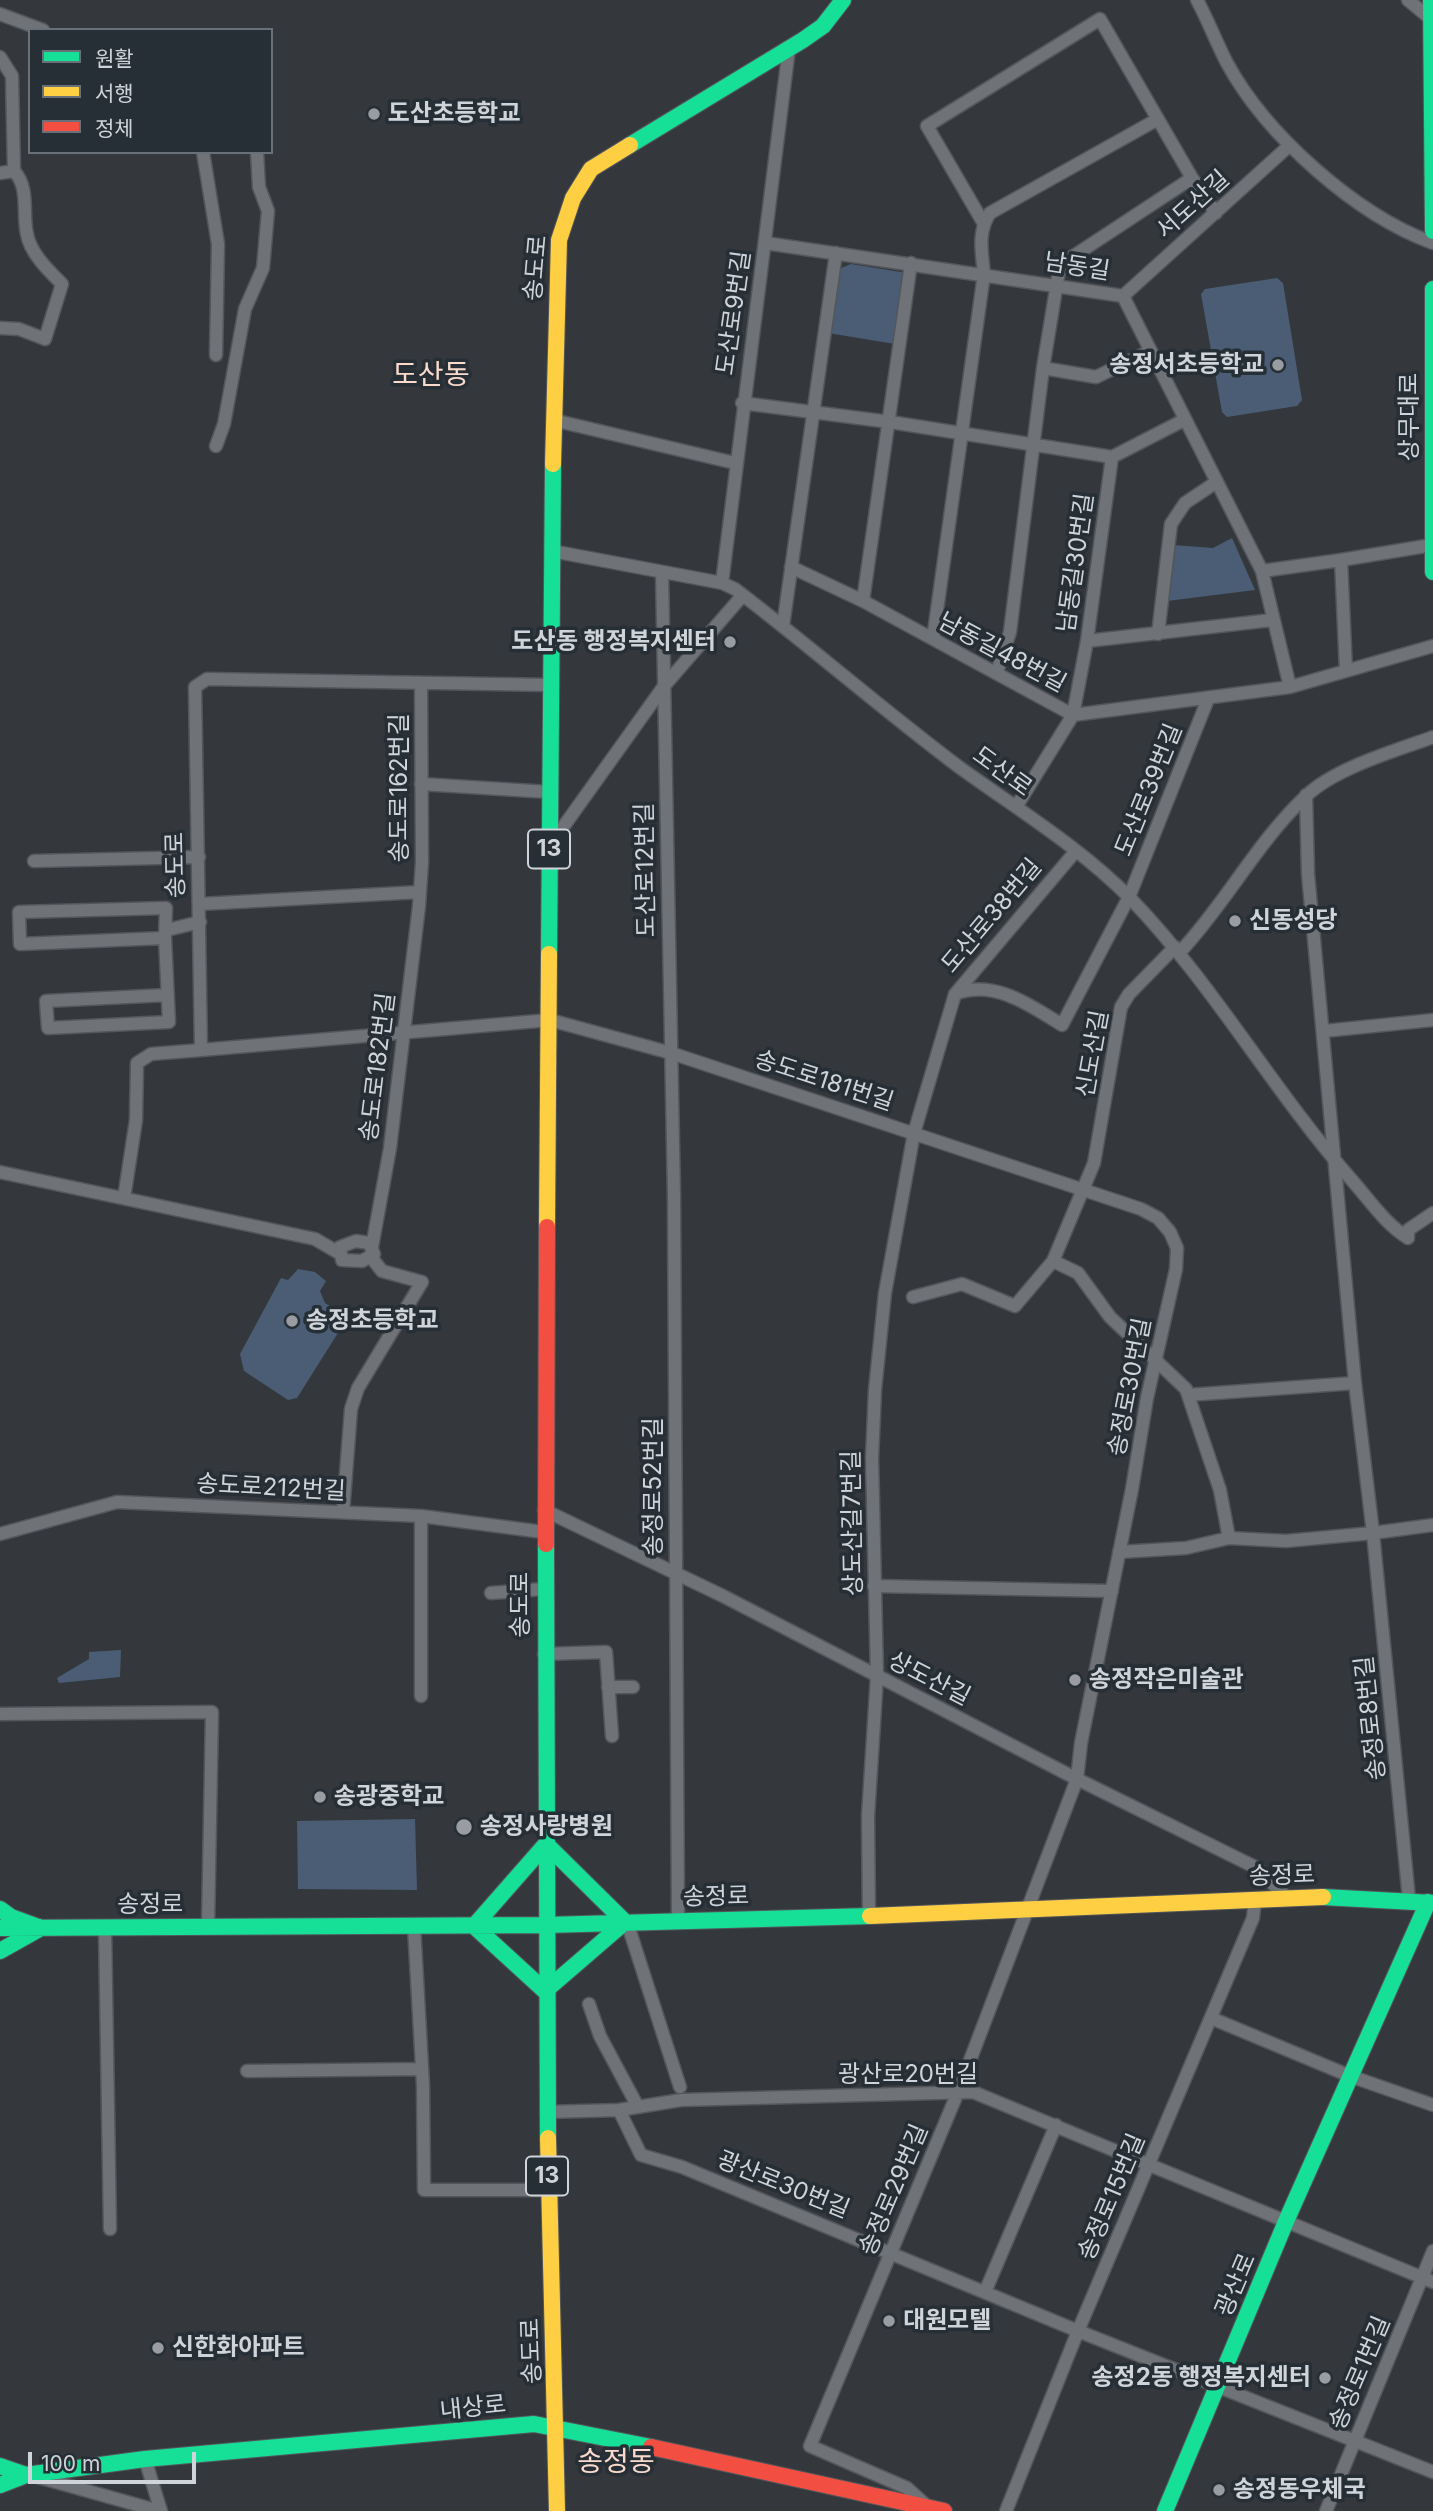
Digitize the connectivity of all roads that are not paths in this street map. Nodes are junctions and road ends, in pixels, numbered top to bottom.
1 (843, 0) edge
2 (1197, 0) edge
3 (1408, 0) edge
4 (1431, 0) edge
5 (0, 14) edge
6 (1431, 19) junction
7 (38, 28) edge
8 (789, 48) junction
9 (0, 57) edge
10 (1158, 119) junction
11 (1290, 145) junction
12 (203, 154) edge
13 (257, 154) edge
14 (14, 171) junction
15 (0, 173) edge
16 (1192, 178) junction
17 (1216, 213) junction
18 (984, 224) junction
19 (1433, 231) edge
20 (765, 243) junction
21 (1433, 243) edge
22 (836, 253) junction
23 (911, 263) junction
24 (984, 274) junction
25 (1056, 286) junction
26 (1433, 289) edge
27 (1123, 296) junction
28 (0, 328) edge
29 (1150, 351) junction
30 (216, 355) dead end
31 (1043, 368) junction
32 (743, 403) junction
33 (812, 411) junction
34 (553, 420) junction
35 (1184, 420) junction
36 (890, 422) junction
37 (963, 433) junction
38 (1033, 443) junction
39 (216, 446) dead end
40 (1112, 457) junction
41 (735, 463) junction
42 (1215, 483) junction
43 (1432, 545) edge
44 (552, 551) junction
45 (1341, 560) junction
46 (791, 567) junction
47 (662, 572) junction
48 (1262, 572) junction
49 (1433, 572) edge
50 (722, 583) junction
51 (743, 595) junction
52 (863, 601) junction
53 (1272, 620) junction
54 (783, 626) junction
55 (1158, 634) junction
56 (933, 639) junction
57 (1087, 641) junction
58 (1433, 646) edge
59 (1346, 671) junction
60 (997, 672) junction
61 (421, 684) junction
62 (550, 685) junction
63 (664, 687) junction
64 (1290, 687) junction
65 (1208, 699) junction
66 (1073, 715) junction
67 (1433, 737) edge
68 (421, 784) junction
69 (549, 792) junction
70 (1306, 795) junction
71 (1016, 807) junction
72 (549, 847) junction
73 (1075, 852) junction
74 (199, 857) junction
75 (34, 861) dead end
76 (420, 892) junction
77 (1129, 897) junction
78 (200, 904) junction
79 (200, 922) junction
80 (166, 933) junction
81 (1178, 949) junction
82 (955, 994) junction
83 (167, 995) junction
84 (550, 1020) junction
85 (1433, 1020) edge
86 (1324, 1031) junction
87 (404, 1034) junction
88 (201, 1050) junction
89 (671, 1054) junction
90 (914, 1133) junction
91 (1335, 1161) junction
92 (0, 1172) edge
93 (1084, 1187) junction
94 (124, 1198) junction
95 (1433, 1213) edge
96 (1170, 1232) joint
97 (372, 1252) junction
98 (339, 1253) junction
99 (1054, 1261) junction
100 (913, 1297) dead end
101 (1156, 1363) junction
102 (1355, 1384) junction
103 (1188, 1395) junction
104 (544, 1510) junction
105 (343, 1512) junction
106 (421, 1516) junction
107 (1433, 1525) edge
108 (544, 1532) junction
109 (1373, 1532) junction
110 (0, 1534) edge
111 (1229, 1538) junction
112 (1119, 1552) junction
113 (675, 1573) junction
114 (874, 1586) junction
115 (544, 1589) junction
116 (1112, 1591) junction
117 (491, 1593) dead end
118 (544, 1654) junction
119 (877, 1676) junction
120 (633, 1687) dead end
121 (608, 1688) junction
122 (421, 1696) dead end
123 (0, 1714) edge
124 (612, 1736) dead end
125 (1077, 1779) junction
126 (546, 1844) junction
127 (1287, 1898) junction
128 (1409, 1899) junction
129 (1255, 1900) junction
130 (1431, 1902) edge
131 (0, 1909) edge
132 (1029, 1910) junction
133 (869, 1917) junction
134 (678, 1920) junction
135 (626, 1922) junction
136 (546, 1925) junction
137 (414, 1926) junction
138 (474, 1926) junction
139 (208, 1927) junction
140 (0, 1928) edge
141 (41, 1928) junction
142 (105, 1928) junction
143 (0, 1951) edge
144 (545, 1991) junction
145 (589, 2004) dead end
146 (1211, 2018) junction
147 (422, 2069) junction
148 (247, 2071) dead end
149 (1350, 2076) junction
150 (680, 2087) dead end
151 (958, 2092) junction
152 (1433, 2105) edge
153 (638, 2107) junction
154 (619, 2110) junction
155 (547, 2112) junction
156 (1056, 2125) junction
157 (1150, 2164) junction
158 (548, 2190) junction
159 (1287, 2219) junction
160 (110, 2229) dead end
161 (891, 2251) junction
162 (1433, 2251) edge
163 (1428, 2279) edge
164 (985, 2292) junction
165 (1078, 2331) junction
166 (1217, 2388) junction
167 (558, 2427) junction
168 (1354, 2441) junction
169 (145, 2459) junction
170 (0, 2466) edge
171 (1433, 2472) edge
172 (26, 2474) junction
173 (0, 2485) edge
174 (936, 2509) edge
175 (160, 2511) edge
176 (557, 2511) edge
177 (1006, 2511) edge
178 (1165, 2511) edge
179 (1326, 2511) edge

1 - 8 main road, 송도로 / 13
2 - 11 street
3 - 6 street
4 - 6 main road
5 - 7 street
6 - 19 main road
8 - 20 street, 도산로9번길
8 - 34 main road, 송도로 / 13
9 - 14 street
10 - 16 street
10 - 18 street
10 - 18 street
11 - 17 street, 서도산길
11 - 21 street
12 - 30 street
13 - 39 street
14 - 15 street
14 - 28 street
16 - 17 street
16 - 25 street
17 - 27 street, 서도산길
18 - 24 street
20 - 22 street, 남동길
20 - 32 street, 도산로9번길
22 - 23 street, 남동길
22 - 33 street
23 - 24 street, 남동길
23 - 36 street
24 - 25 street, 남동길
24 - 37 street
25 - 27 street, 남동길
25 - 31 street
26 - 43 main road, 상무대로
27 - 29 street, 남동길
29 - 31 street
29 - 35 street, 남동길
31 - 38 street
32 - 33 street
32 - 41 street, 도산로9번길
33 - 36 street
33 - 46 street
34 - 41 street
34 - 44 main road, 송도로 / 13
35 - 40 street
35 - 42 street, 남동길
36 - 37 street
36 - 52 street
37 - 38 street
37 - 56 street
38 - 40 street
38 - 60 street
40 - 57 street, 남동길30번길
41 - 50 street, 도산로9번길
42 - 48 street, 남동길
42 - 55 street
43 - 45 street
43 - 49 main road, 상무대로
44 - 47 street, 도산로
44 - 62 main road, 송도로 / 13
45 - 48 street
45 - 59 street
46 - 52 street, 남동길48번길
46 - 54 street
47 - 50 street, 도산로
47 - 63 street, 도산로12번길
48 - 53 street, 남동길
50 - 51 street, 도산로
51 - 54 street, 도산로
51 - 63 street
52 - 56 street, 남동길48번길
53 - 55 street
53 - 64 street, 남동길
54 - 71 street, 도산로
55 - 57 street
56 - 60 street, 남동길48번길
57 - 66 street, 남동길30번길
58 - 59 street
59 - 64 street, 남동길48번길
60 - 66 street, 남동길48번길
61 - 62 street, 송도로
61 - 68 street, 송도로162번길
61 - 74 street, 송도로
62 - 69 main road, 송도로 / 13
63 - 72 street
63 - 89 street, 도산로12번길
64 - 65 street, 남동길48번길
65 - 66 street, 남동길48번길
65 - 77 street, 도산로39번길
66 - 71 street
67 - 70 street, 신도산길
68 - 69 street
68 - 76 street, 송도로162번길
69 - 72 main road, 송도로 / 13
70 - 81 street, 신도산길
70 - 86 street
71 - 73 street, 도산로
72 - 84 main road, 송도로 / 13
73 - 77 street, 도산로
73 - 82 street, 도산로38번길
74 - 75 street
74 - 78 street, 송도로
76 - 78 street
76 - 87 street, 송도로182번길
77 - 81 street, 도산로
77 - 82 street, 도산로39번길
78 - 79 street, 송도로
79 - 80 street
79 - 88 street, 송도로
80 - 80 street
80 - 83 street
81 - 91 street, 도산로
81 - 93 street, 신도산길
82 - 90 street, 도산로38번길
83 - 83 street
84 - 87 street
84 - 89 street, 송도로181번길
84 - 104 main road, 송도로 / 13
85 - 86 street
86 - 91 street
87 - 88 street
87 - 97 street, 송도로182번길
88 - 94 street
89 - 90 street, 송도로181번길
89 - 113 street, 송정로52번길
90 - 93 street, 송도로181번길
90 - 114 street, 상도산길7번길
91 - 95 street, 도산로
91 - 102 street, 송정로8번길
92 - 94 street
93 - 96 street, 송도로181번길
93 - 99 street
94 - 98 street
96 - 101 street, 송정로30번길
97 - 98 street
97 - 98 street
97 - 105 street
99 - 100 street
99 - 101 street
101 - 103 street
101 - 112 street, 송정로30번길
102 - 103 street
102 - 109 street, 송정로8번길
103 - 111 street
104 - 108 main road, 송도로 / 13
104 - 113 street, 상도산길
105 - 106 street, 송도로212번길
105 - 110 street, 송도로212번길
106 - 108 street, 송도로212번길
106 - 122 street
107 - 109 street
108 - 115 main road, 송도로 / 13
109 - 111 street
109 - 128 street, 송정로8번길
111 - 112 street
112 - 116 street, 송정로30번길
113 - 119 street, 상도산길
113 - 134 street, 송정로52번길
114 - 116 street
114 - 119 street, 상도산길7번길
115 - 117 street
115 - 118 main road, 송도로 / 13
116 - 125 street, 송정로30번길
118 - 121 street
118 - 126 main road, 송도로 / 13
119 - 125 street, 상도산길
119 - 133 street, 상도산길7번길
120 - 121 street
121 - 124 street
123 - 139 street
125 - 127 street, 상도산길
125 - 132 street, 송정로30번길
126 - 135 main road
126 - 136 main road, 송도로 / 13
126 - 138 main road
127 - 128 main road, 송정로
127 - 129 main road, 송정로
128 - 130 main road, 송정로
129 - 132 main road, 송정로
129 - 146 street, 송정로15번길
130 - 149 main road, 광산로
131 - 141 main road
132 - 133 main road, 송정로
132 - 151 street, 송정로29번길
133 - 134 main road, 송정로
134 - 135 main road, 송정로
135 - 136 main road, 송정로
135 - 144 main road
135 - 150 street
136 - 138 main road, 송정로
136 - 144 main road, 송도로 / 13
137 - 138 main road, 송정로
137 - 139 main road, 송정로
137 - 147 street
138 - 144 main road
139 - 142 main road, 송정로
140 - 141 main road, 송정로
141 - 142 main road, 송정로
141 - 143 main road
142 - 160 street
144 - 155 main road, 송도로 / 13
145 - 153 street
146 - 149 street
146 - 157 street, 송정로15번길
147 - 148 street
147 - 158 street
149 - 152 street
149 - 159 main road, 광산로
151 - 153 street, 광산로20번길
151 - 156 street, 광산로20번길
151 - 161 street, 송정로29번길
153 - 154 street, 광산로20번길
154 - 155 street, 광산로20번길
154 - 161 street, 광산로30번길
155 - 158 main road, 송도로 / 13
156 - 157 street, 광산로20번길
156 - 164 street
157 - 159 street, 광산로20번길
157 - 165 street, 송정로15번길
158 - 167 main road, 송도로 / 13
159 - 163 street, 광산로20번길
159 - 166 main road, 광산로
161 - 164 street, 광산로30번길
161 - 174 street, 송정로29번길
162 - 163 street, 송정로1번길
163 - 168 street, 송정로1번길
164 - 165 street, 광산로30번길
165 - 166 street, 광산로30번길
165 - 177 street, 송정로15번길
166 - 168 street, 광산로30번길
166 - 178 main road, 광산로
167 - 169 main road, 내상로
167 - 174 main road, 내상로
167 - 176 main road, 송도로 / 13
168 - 171 street, 광산로30번길
168 - 179 street, 송정로1번길
169 - 172 main road, 내상로
169 - 175 street
170 - 172 main road, 내상로
172 - 173 main road
172 - 175 street

